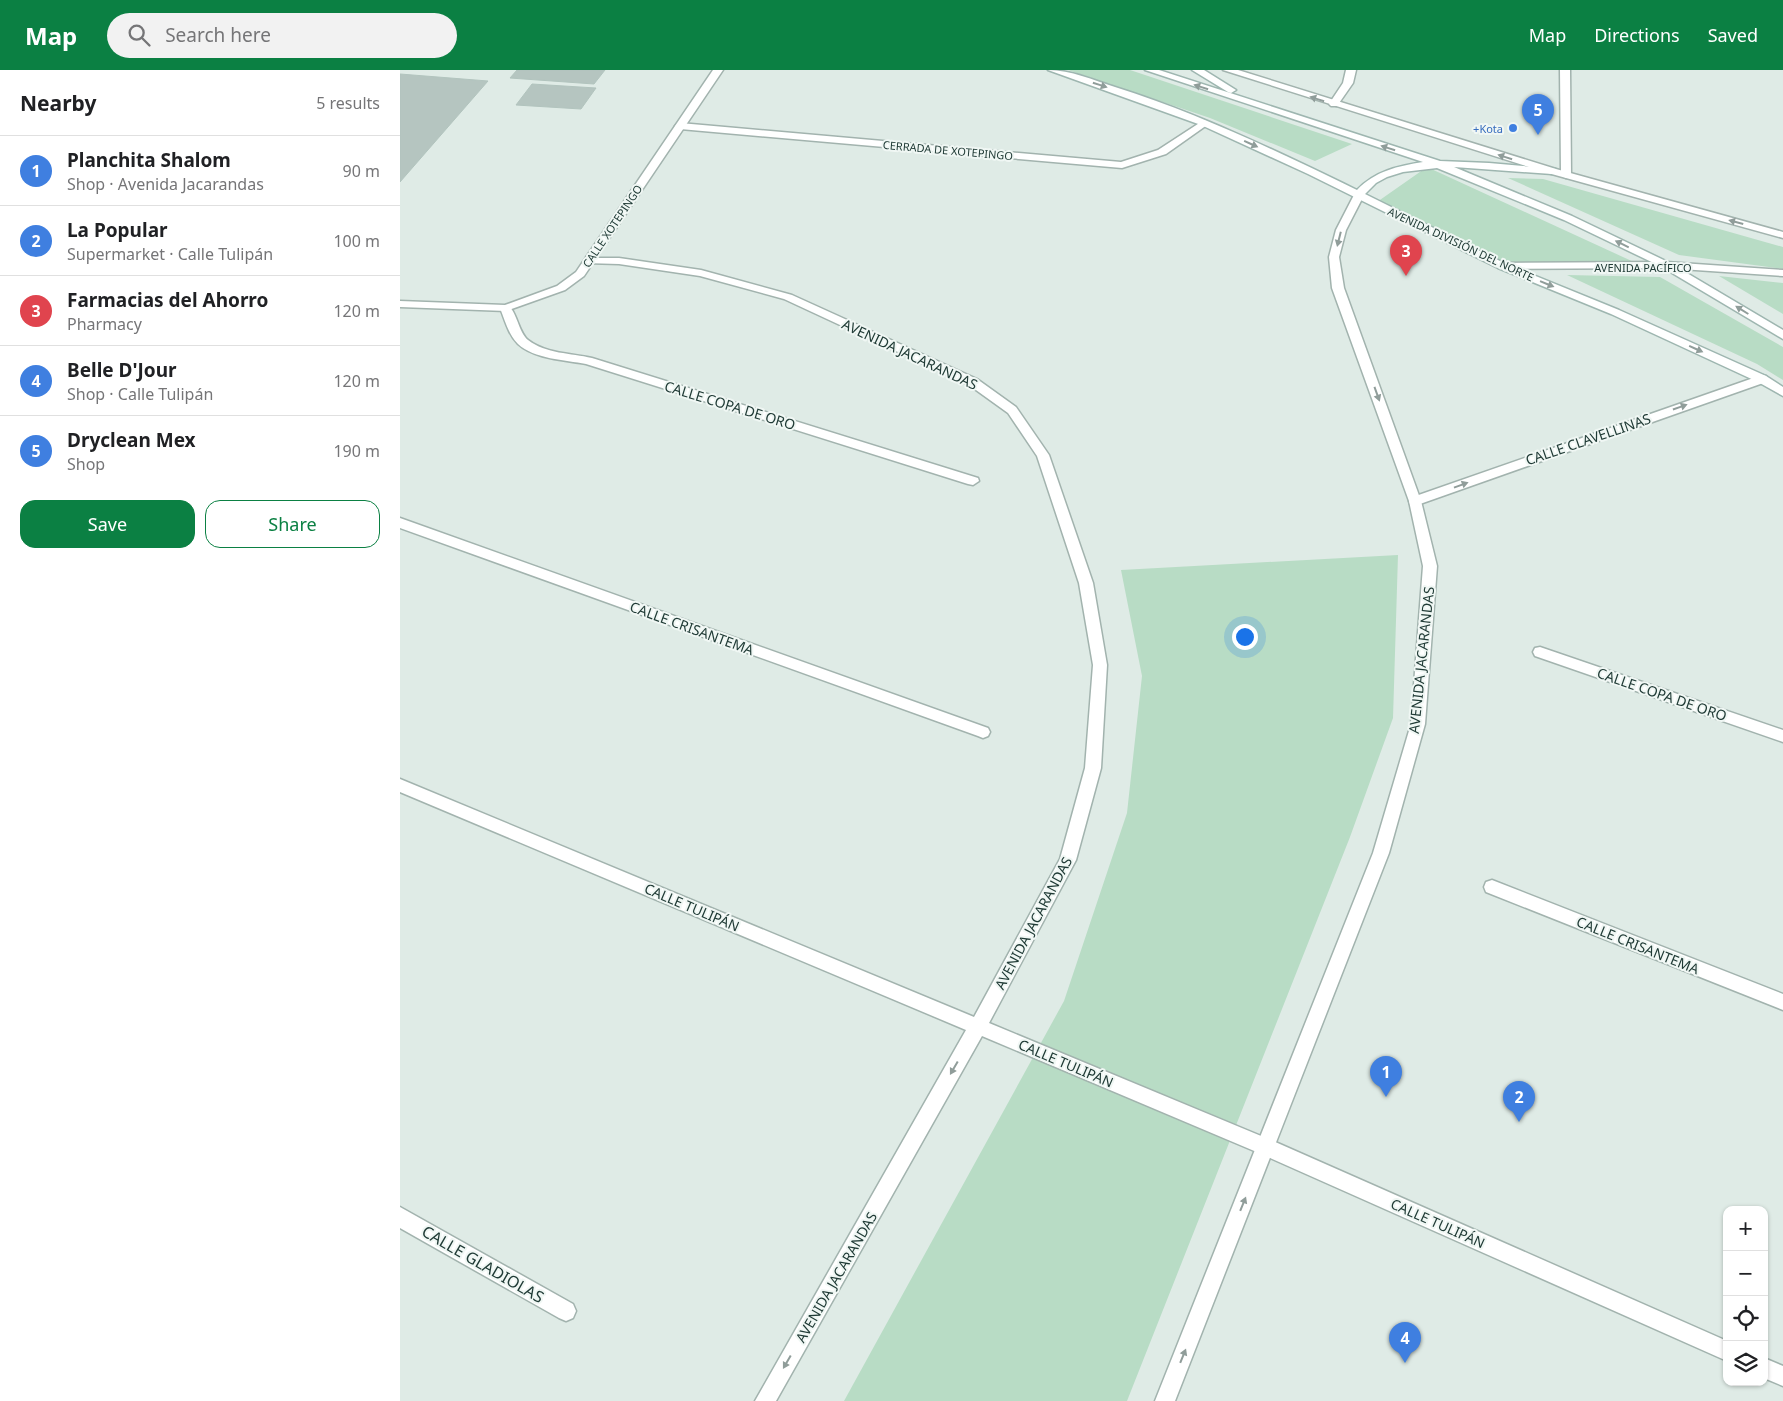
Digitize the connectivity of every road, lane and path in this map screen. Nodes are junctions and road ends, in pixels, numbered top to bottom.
1 (718, 70) edge
2 (1053, 70) edge
3 (1150, 70) edge
4 (1197, 70) edge
5 (1228, 70) edge
6 (1351, 70) edge
7 (1565, 70) edge
8 (1334, 104) junction
9 (1255, 105) junction
10 (1204, 123) junction
11 (680, 126) junction
12 (1435, 163) junction
13 (1552, 171) junction
14 (1566, 175) junction
15 (1359, 195) junction
16 (1783, 235) edge
17 (589, 261) junction
18 (1666, 265) junction
19 (1502, 266) junction
20 (1783, 273) edge
21 (402, 306) edge
22 (506, 308) junction
23 (1783, 336) edge
24 (1762, 379) junction
25 (1783, 392) edge
26 (973, 481) dead end
27 (1415, 501) junction
28 (400, 523) edge
29 (1540, 652) dead end
30 (983, 732) dead end
31 (1783, 736) edge
32 (400, 785) edge
33 (1492, 887) dead end
34 (1783, 1002) edge
35 (978, 1026) junction
36 (1266, 1147) junction
37 (400, 1216) edge
38 (566, 1311) dead end
39 (1723, 1349) edge
40 (1768, 1370) edge
41 (1783, 1376) edge
42 (765, 1401) edge
43 (1165, 1401) edge

1 - 11 street, CALLE XOTEPINGO
2 -> 10 street, AVENIDA DIVISIÓN DEL NORTE
9 -> 3 street
4 - 9 street
8 -> 5 street
6 - 8 street
7 - 14 street
13 -> 8 street
12 -> 9 street
10 - 11 street, CERRADA DE XOTEPINGO
10 -> 15 street, AVENIDA DIVISIÓN DEL NORTE
11 - 17 street, CALLE XOTEPINGO
12 - 13 street
12 - 15 street, AVENIDA JACARANDAS
18 -> 12 street
13 - 14 street
16 -> 14 street
15 - 19 street, AVENIDA DIVISIÓN DEL NORTE
15 -> 27 street, AVENIDA JACARANDAS
17 - 22 street, CALLE XOTEPINGO
17 - 35 street, AVENIDA JACARANDAS
18 - 19 street, AVENIDA PACÍFICO
18 - 20 street, AVENIDA PACÍFICO
23 -> 18 street
19 -> 24 street, AVENIDA DIVISIÓN DEL NORTE
21 - 22 street, CALLE XOTEPINGO
22 - 26 street, CALLE COPA DE ORO
24 - 25 street, AVENIDA DIVISIÓN DEL NORTE
27 -> 24 street, CALLE CLAVELLINAS
27 - 36 street, AVENIDA JACARANDAS
28 - 30 street, CALLE CRISANTEMA
29 - 31 street, CALLE COPA DE ORO
32 - 35 street, CALLE TULIPÁN
33 - 34 street, CALLE CRISANTEMA
35 - 36 street, CALLE TULIPÁN
35 -> 42 street, AVENIDA JACARANDAS
36 - 39 street, CALLE TULIPÁN
43 -> 36 street, AVENIDA JACARANDAS
37 - 38 street, CALLE GLADIOLAS
40 - 41 street

